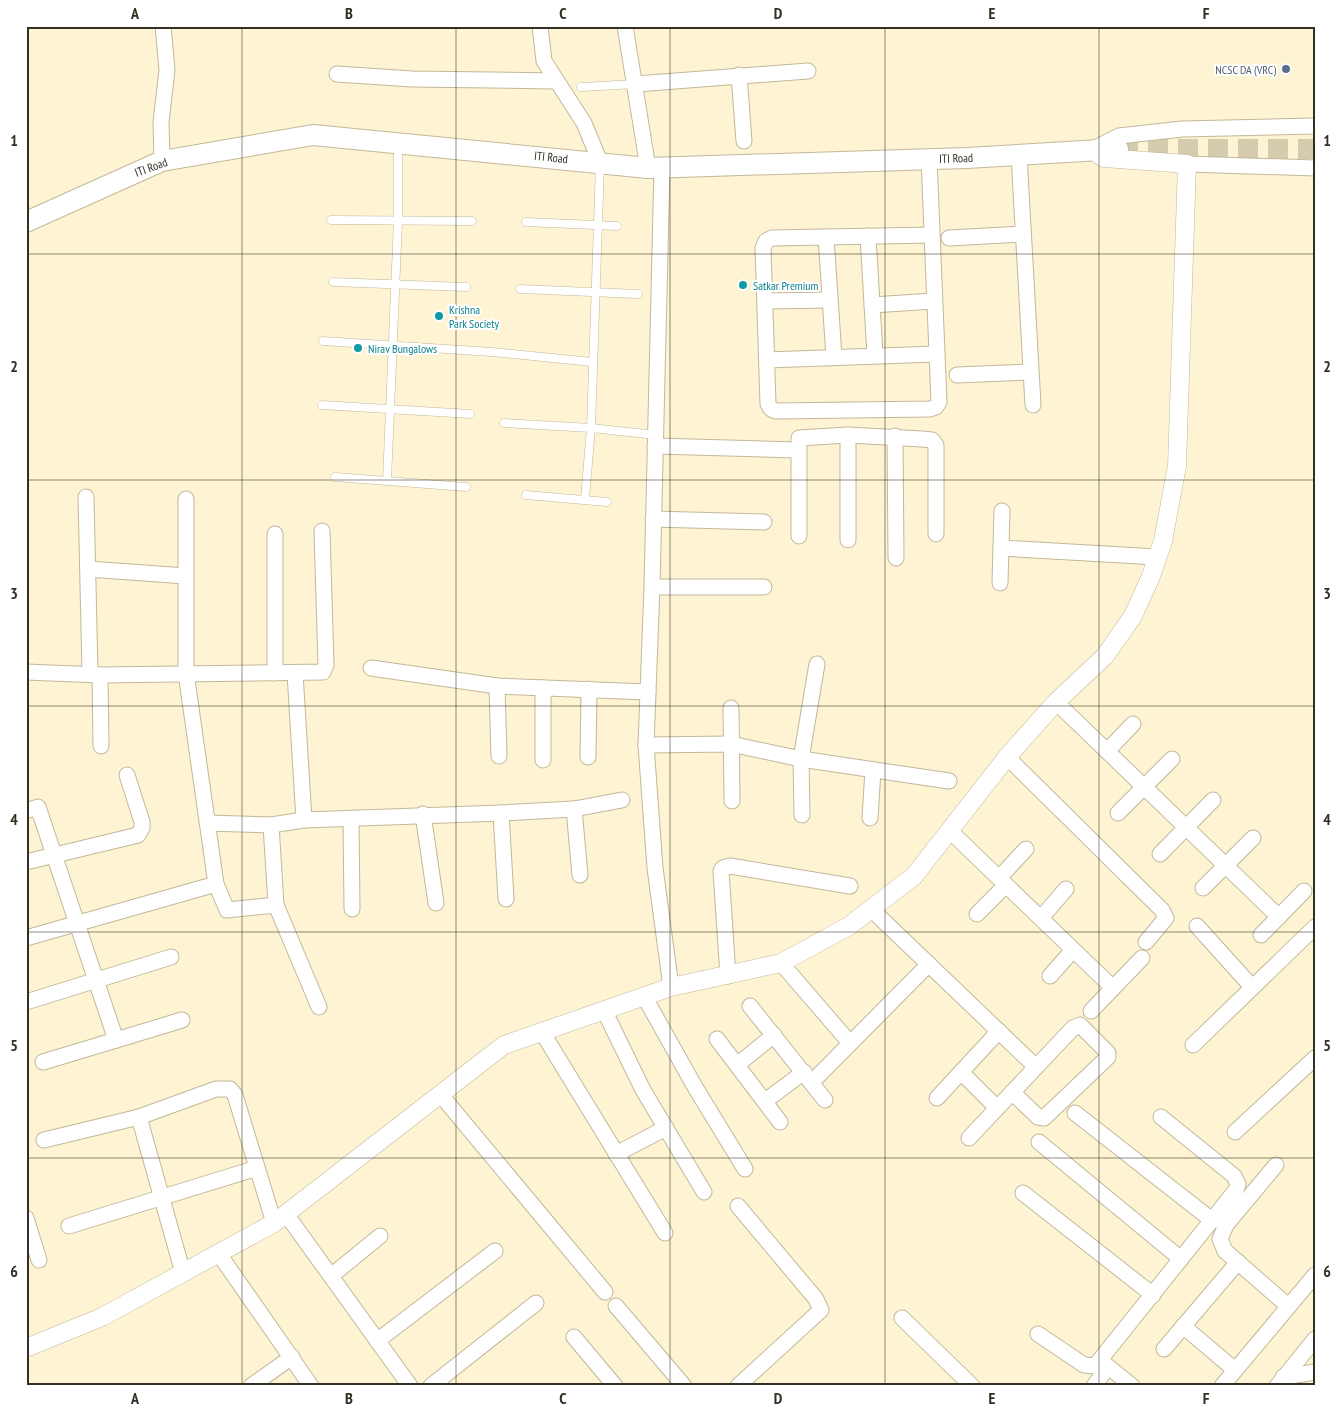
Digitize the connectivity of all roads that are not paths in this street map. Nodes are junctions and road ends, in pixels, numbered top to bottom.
1 (163, 26) edge
2 (540, 26) edge
3 (626, 26) edge
4 (808, 71) dead end
5 (338, 74) dead end
6 (739, 75) junction
7 (556, 81) junction
8 (636, 84) junction
9 (581, 87) dead end
10 (1315, 126) edge
11 (744, 141) dead end
12 (398, 142) junction
13 (1092, 150) junction
14 (1118, 150) tunnel mouth
15 (1018, 155) junction
16 (929, 159) junction
17 (162, 161) junction
18 (600, 162) junction
19 (1188, 164) junction
20 (655, 168) junction
21 (1315, 168) edge
22 (331, 220) dead end
23 (398, 221) junction
24 (472, 221) dead end
25 (26, 222) edge
26 (526, 222) dead end
27 (598, 226) junction
28 (617, 226) dead end
29 (932, 234) junction
30 (1023, 234) junction
31 (868, 236) junction
32 (826, 237) junction
33 (949, 238) dead end
34 (333, 282) dead end
35 (394, 285) junction
36 (466, 288) dead end
37 (520, 289) dead end
38 (596, 292) junction
39 (638, 294) dead end
40 (830, 300) junction
41 (765, 302) junction
42 (934, 302) junction
43 (872, 305) junction
44 (323, 341) dead end
45 (392, 345) junction
46 (936, 354) junction
47 (834, 356) junction
48 (876, 356) junction
49 (767, 360) junction
50 (592, 362) junction
51 (1031, 372) junction
52 (957, 375) dead end
53 (322, 405) dead end
54 (1033, 405) dead end
55 (390, 410) junction
56 (470, 414) dead end
57 (504, 423) dead end
58 (592, 428) junction
59 (848, 435) junction
60 (895, 436) junction
61 (655, 440) junction
62 (797, 450) junction
63 (335, 477) dead end
64 (387, 480) junction
65 (466, 487) dead end
66 (526, 495) dead end
67 (86, 497) dead end
68 (186, 499) dead end
69 (585, 499) junction
70 (607, 502) dead end
71 (1002, 511) dead end
72 (653, 520) junction
73 (764, 522) dead end
74 (322, 531) dead end
75 (275, 534) dead end
76 (936, 534) dead end
77 (799, 536) dead end
78 (848, 540) dead end
79 (1001, 548) junction
80 (1157, 557) junction
81 (896, 558) dead end
82 (88, 569) junction
83 (186, 576) junction
84 (1000, 583) dead end
85 (652, 587) junction
86 (764, 587) dead end
87 (817, 664) dead end
88 (371, 668) dead end
89 (26, 672) edge
90 (186, 673) junction
91 (275, 673) junction
92 (295, 673) junction
93 (95, 674) junction
94 (497, 686) junction
95 (543, 688) junction
96 (589, 689) junction
97 (648, 692) junction
98 (1056, 702) junction
99 (731, 708) dead end
100 (1133, 724) dead end
101 (731, 744) junction
102 (646, 745) junction
103 (101, 746) dead end
104 (1107, 751) junction
105 (499, 756) dead end
106 (1007, 757) junction
107 (588, 758) dead end
108 (801, 759) junction
109 (1172, 759) dead end
110 (543, 760) dead end
111 (873, 770) junction
112 (127, 775) dead end
113 (949, 782) dead end
114 (1144, 787) junction
115 (622, 800) dead end
116 (1213, 800) dead end
117 (732, 801) dead end
118 (574, 809) junction
119 (26, 811) edge
120 (501, 813) junction
121 (1118, 813) dead end
122 (423, 814) junction
123 (802, 815) dead end
124 (870, 818) dead end
125 (304, 820) junction
126 (351, 820) junction
127 (207, 823) junction
128 (271, 825) junction
129 (1186, 827) junction
130 (950, 831) junction
131 (1253, 838) dead end
132 (1026, 849) dead end
133 (53, 854) junction
134 (1160, 854) dead end
135 (26, 862) edge
136 (1226, 865) junction
137 (580, 875) dead end
138 (1002, 882) junction
139 (216, 884) junction
140 (850, 886) dead end
141 (1204, 888) dead end
142 (1066, 890) dead end
143 (1304, 891) dead end
144 (506, 899) dead end
145 (436, 903) dead end
146 (276, 905) junction
147 (352, 908) dead end
148 (871, 909) junction
149 (978, 914) dead end
150 (1279, 917) junction
151 (1041, 918) junction
152 (76, 924) junction
153 (1197, 926) dead end
154 (1315, 927) edge
155 (1261, 935) dead end
156 (26, 938) edge
157 (1146, 942) dead end
158 (1073, 950) junction
159 (171, 957) dead end
160 (1142, 958) dead end
161 (782, 963) junction
162 (929, 964) junction
163 (728, 976) junction
164 (1050, 976) dead end
165 (95, 980) junction
166 (671, 987) junction
167 (1252, 987) junction
168 (1113, 988) junction
169 (644, 996) junction
170 (26, 1002) edge
171 (750, 1006) dead end
172 (319, 1007) dead end
173 (604, 1010) junction
174 (1091, 1011) dead end
175 (182, 1020) dead end
176 (999, 1031) junction
177 (542, 1032) junction
178 (774, 1035) junction
179 (717, 1039) dead end
180 (116, 1040) junction
181 (850, 1044) junction
182 (1193, 1045) dead end
183 (1315, 1058) edge
184 (44, 1062) dead end
185 (737, 1065) junction
186 (1036, 1066) junction
187 (961, 1072) junction
188 (808, 1077) junction
189 (1012, 1092) junction
190 (440, 1094) junction
191 (937, 1098) dead end
192 (825, 1100) dead end
193 (764, 1101) junction
194 (997, 1108) junction
195 (1075, 1113) dead end
196 (138, 1117) junction
197 (1161, 1117) dead end
198 (780, 1122) dead end
199 (666, 1128) junction
200 (1235, 1132) dead end
201 (969, 1138) dead end
202 (44, 1140) dead end
203 (1039, 1142) dead end
204 (616, 1154) junction
205 (1276, 1165) dead end
206 (257, 1168) junction
207 (745, 1169) dead end
208 (704, 1192) dead end
209 (1023, 1193) dead end
210 (162, 1198) junction
211 (738, 1206) dead end
212 (26, 1218) edge
213 (280, 1219) junction
214 (1213, 1221) junction
215 (69, 1226) dead end
216 (665, 1233) dead end
217 (380, 1236) dead end
218 (495, 1251) dead end
219 (219, 1254) junction
220 (1182, 1259) junction
221 (39, 1260) dead end
222 (1238, 1262) junction
223 (183, 1273) junction
224 (1315, 1275) edge
225 (331, 1276) junction
226 (605, 1292) dead end
227 (1153, 1295) junction
228 (536, 1303) dead end
229 (616, 1306) dead end
230 (1288, 1306) junction
231 (902, 1318) dead end
232 (1183, 1326) junction
233 (1038, 1334) dead end
234 (574, 1337) dead end
235 (1315, 1339) edge
236 (377, 1341) junction
237 (26, 1348) edge
238 (1164, 1348) dead end
239 (292, 1357) junction
240 (1104, 1364) junction
241 (1235, 1370) junction
242 (1315, 1372) edge
243 (1280, 1382) edge
244 (251, 1386) edge
245 (311, 1386) edge
246 (410, 1386) edge
247 (431, 1386) edge
248 (615, 1386) edge
249 (684, 1386) edge
250 (738, 1386) edge
251 (972, 1386) edge
252 (1094, 1386) edge
253 (1132, 1386) edge
254 (1222, 1386) edge

1 - 17 street
2 - 7 street
3 - 8 street
4 - 6 street
5 - 7 street
6 - 8 street
6 - 11 street
7 - 18 street
8 - 9 lane
8 - 20 street
10 - 13 street
12 - 17 main road, ITI Road
12 - 18 main road, ITI Road
12 - 23 lane
13 - 14 main road, ITI Road
13 - 15 main road, ITI Road
13 - 19 street
15 - 16 main road, ITI Road
15 - 30 street
16 - 20 main road, ITI Road
16 - 29 street
17 - 25 main road, ITI Road
18 - 20 main road, ITI Road
18 - 27 lane
19 - 21 street
19 - 80 street
20 - 61 street
22 - 23 lane
23 - 24 lane
23 - 35 lane
26 - 27 lane
27 - 28 lane
27 - 38 lane
29 - 31 street
29 - 42 street
30 - 33 street
30 - 51 street
31 - 32 street
31 - 43 street
32 - 40 street
32 - 41 street
34 - 35 lane
35 - 36 lane
35 - 45 lane
37 - 38 lane
38 - 39 lane
38 - 50 lane
40 - 41 street
40 - 47 street
41 - 49 street
42 - 43 street
42 - 46 street
43 - 48 street
44 - 45 lane
45 - 50 lane
45 - 55 lane
46 - 48 street
46 - 49 street
47 - 48 street
47 - 49 street
50 - 58 lane
51 - 52 street
51 - 54 street
53 - 55 lane
55 - 56 lane
55 - 64 lane
57 - 58 lane
58 - 61 lane
58 - 69 lane
59 - 60 street
59 - 62 street
59 - 78 street
60 - 76 street
60 - 81 street
61 - 62 street
61 - 72 street
62 - 77 street
63 - 64 lane
64 - 65 lane
66 - 69 lane
67 - 82 street
68 - 83 street
69 - 70 lane
71 - 79 street
72 - 73 street
72 - 85 street
74 - 92 street
75 - 91 street
79 - 80 street
79 - 84 street
80 - 98 street
82 - 83 street
82 - 93 street
83 - 90 street
85 - 86 street
85 - 97 street
87 - 108 street
88 - 94 street
89 - 93 street
90 - 91 street
90 - 93 street
90 - 127 street
91 - 92 street
92 - 125 street
93 - 103 street
94 - 95 street
94 - 105 street
95 - 96 street
95 - 110 street
96 - 97 street
96 - 107 street
97 - 102 street
98 - 104 street
98 - 106 street
99 - 101 street
100 - 104 street
101 - 102 street
101 - 108 street
101 - 117 street
102 - 166 street
104 - 114 street
106 - 130 street
106 - 157 street
108 - 111 street
108 - 123 street
109 - 114 street
111 - 113 street
111 - 124 street
112 - 133 street
114 - 121 street
114 - 129 street
115 - 118 street
116 - 129 street
118 - 120 street
118 - 137 street
119 - 133 street
120 - 122 street
120 - 144 street
122 - 126 street
122 - 145 street
125 - 126 street
125 - 128 street
126 - 147 street
127 - 128 street
127 - 139 street
128 - 146 street
129 - 134 street
129 - 136 street
130 - 138 street
130 - 148 street
131 - 136 street
132 - 138 street
133 - 135 street
133 - 152 street
136 - 141 street
136 - 150 street
138 - 149 street
138 - 151 street
139 - 146 street
139 - 152 street
140 - 163 street
142 - 151 street
143 - 150 street
146 - 172 street
148 - 161 street
148 - 162 street
150 - 155 street
151 - 158 street
152 - 156 street
152 - 165 street
153 - 167 street
154 - 167 street
158 - 164 street
158 - 168 street
159 - 165 street
160 - 168 street
161 - 163 street
161 - 181 street
162 - 176 street
162 - 181 street
163 - 166 street
165 - 170 street
165 - 180 street
166 - 169 street
167 - 182 street
168 - 174 street
169 - 173 street
169 - 207 street
171 - 178 street
173 - 177 street
173 - 199 street
175 - 180 street
176 - 186 street
176 - 187 street
177 - 190 street
177 - 204 street
178 - 185 street
178 - 188 street
179 - 185 street
180 - 184 street
181 - 188 street
183 - 200 street
185 - 193 street
186 - 189 street
186 - 189 street
187 - 191 street
187 - 194 street
188 - 192 street
188 - 193 street
189 - 194 street
190 - 213 street
190 - 226 street
193 - 198 street
194 - 201 street
195 - 214 street
196 - 202 street
196 - 206 street
196 - 210 street
197 - 214 street
199 - 204 street
199 - 208 street
203 - 220 street
204 - 216 street
205 - 222 street
206 - 210 street
206 - 213 street
209 - 227 street
210 - 215 street
210 - 223 street
211 - 250 street
212 - 221 street
213 - 219 street
213 - 225 street
214 - 220 street
217 - 225 street
218 - 236 street
219 - 223 street
219 - 239 street
220 - 227 street
222 - 230 street
222 - 232 street
223 - 237 street
224 - 230 street
225 - 236 street
227 - 240 street
228 - 247 street
229 - 249 street
230 - 241 street
231 - 251 street
232 - 238 street
232 - 241 street
233 - 240 street
234 - 248 street
235 - 243 street
236 - 246 street
239 - 244 street
239 - 245 street
240 - 252 street
240 - 253 street
241 - 254 street
242 - 243 street

